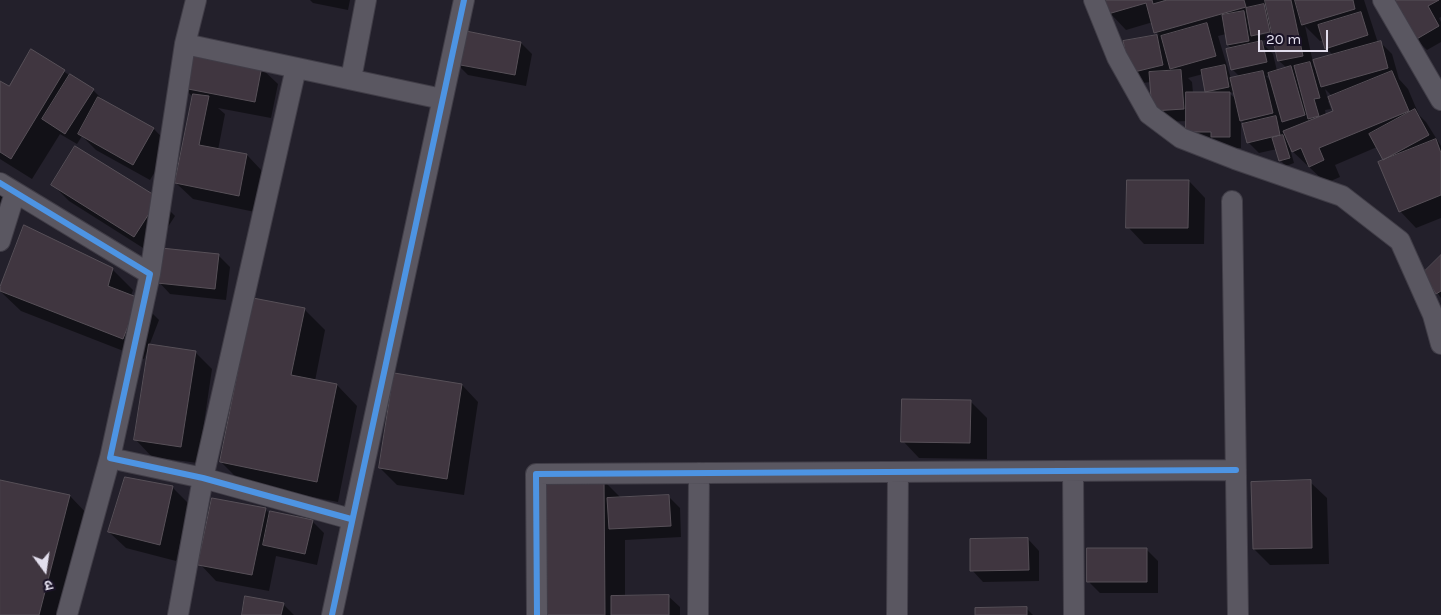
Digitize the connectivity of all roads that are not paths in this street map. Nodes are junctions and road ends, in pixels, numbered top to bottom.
1 (196, 0) edge
2 (366, 0) edge
3 (464, 0) edge
4 (1094, 0) edge
5 (1383, 0) edge
6 (185, 44) junction
7 (296, 68) junction
8 (351, 79) junction
9 (442, 99) junction
10 (1441, 100) edge
11 (7, 188) edge
12 (1232, 201) dead end
13 (0, 241) edge
14 (150, 274) junction
15 (1441, 344) edge
16 (110, 458) junction
17 (1236, 470) junction
18 (1073, 471) junction
19 (898, 472) junction
20 (699, 473) junction
21 (203, 478) junction
22 (352, 518) junction
23 (67, 615) edge
24 (178, 615) edge
25 (332, 615) edge
26 (537, 615) edge
27 (698, 615) edge
28 (897, 615) edge
29 (1074, 615) edge
30 (1238, 615) edge

1 - 6 street
2 - 8 street
3 - 9 street
4 - 15 street
5 - 10 street
6 - 7 street
6 - 14 street
7 - 8 street
7 - 21 street
8 - 9 street
9 - 22 street
11 - 13 street
11 - 14 street
12 - 17 street
14 - 16 street
16 - 21 street
16 - 23 street
17 - 18 street
17 - 30 street
18 - 19 street
18 - 29 street
19 - 20 street
19 - 28 street
20 - 26 street
20 - 27 street
21 - 22 street
21 - 24 street
22 - 25 street

